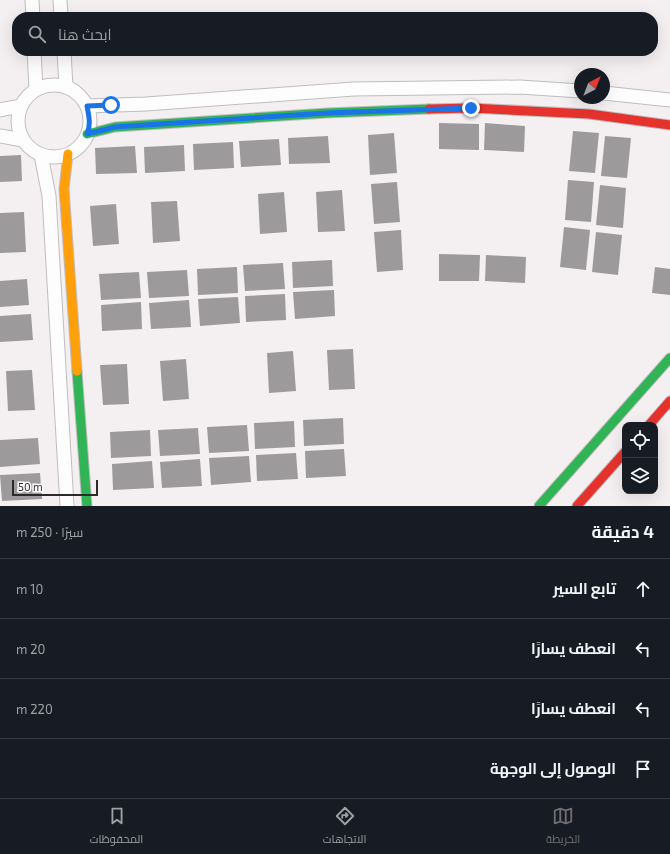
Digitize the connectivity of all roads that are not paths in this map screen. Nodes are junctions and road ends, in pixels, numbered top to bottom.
1 (32, 0) edge
2 (60, 0) edge
3 (33, 12) edge
4 (61, 12) edge
5 (34, 56) edge
6 (64, 56) edge
7 (66, 87) junction
8 (36, 89) junction
9 (574, 91) edge
10 (610, 94) edge
11 (670, 100) edge
12 (20, 106) junction
13 (87, 106) junction
14 (0, 110) edge
15 (670, 125) edge
16 (87, 134) junction
17 (0, 136) edge
18 (23, 140) junction
19 (68, 154) junction
20 (41, 155) junction
21 (670, 358) edge
22 (670, 401) edge
23 (652, 422) edge
24 (622, 455) edge
25 (67, 506) edge
26 (87, 506) edge
27 (539, 506) edge
28 (577, 506) edge

1 - 3 street
2 - 4 street
5 - 8 street
6 - 7 street
7 - 8 street
7 - 13 street
8 - 12 street
9 - 13 street
10 - 11 street
12 - 14 street
12 - 18 street
13 - 16 street
15 - 16 street
16 - 19 street
17 - 18 street
18 - 20 street
19 - 20 street
19 - 26 street
20 - 25 street
21 - 27 street
22 - 23 street
24 - 28 street

